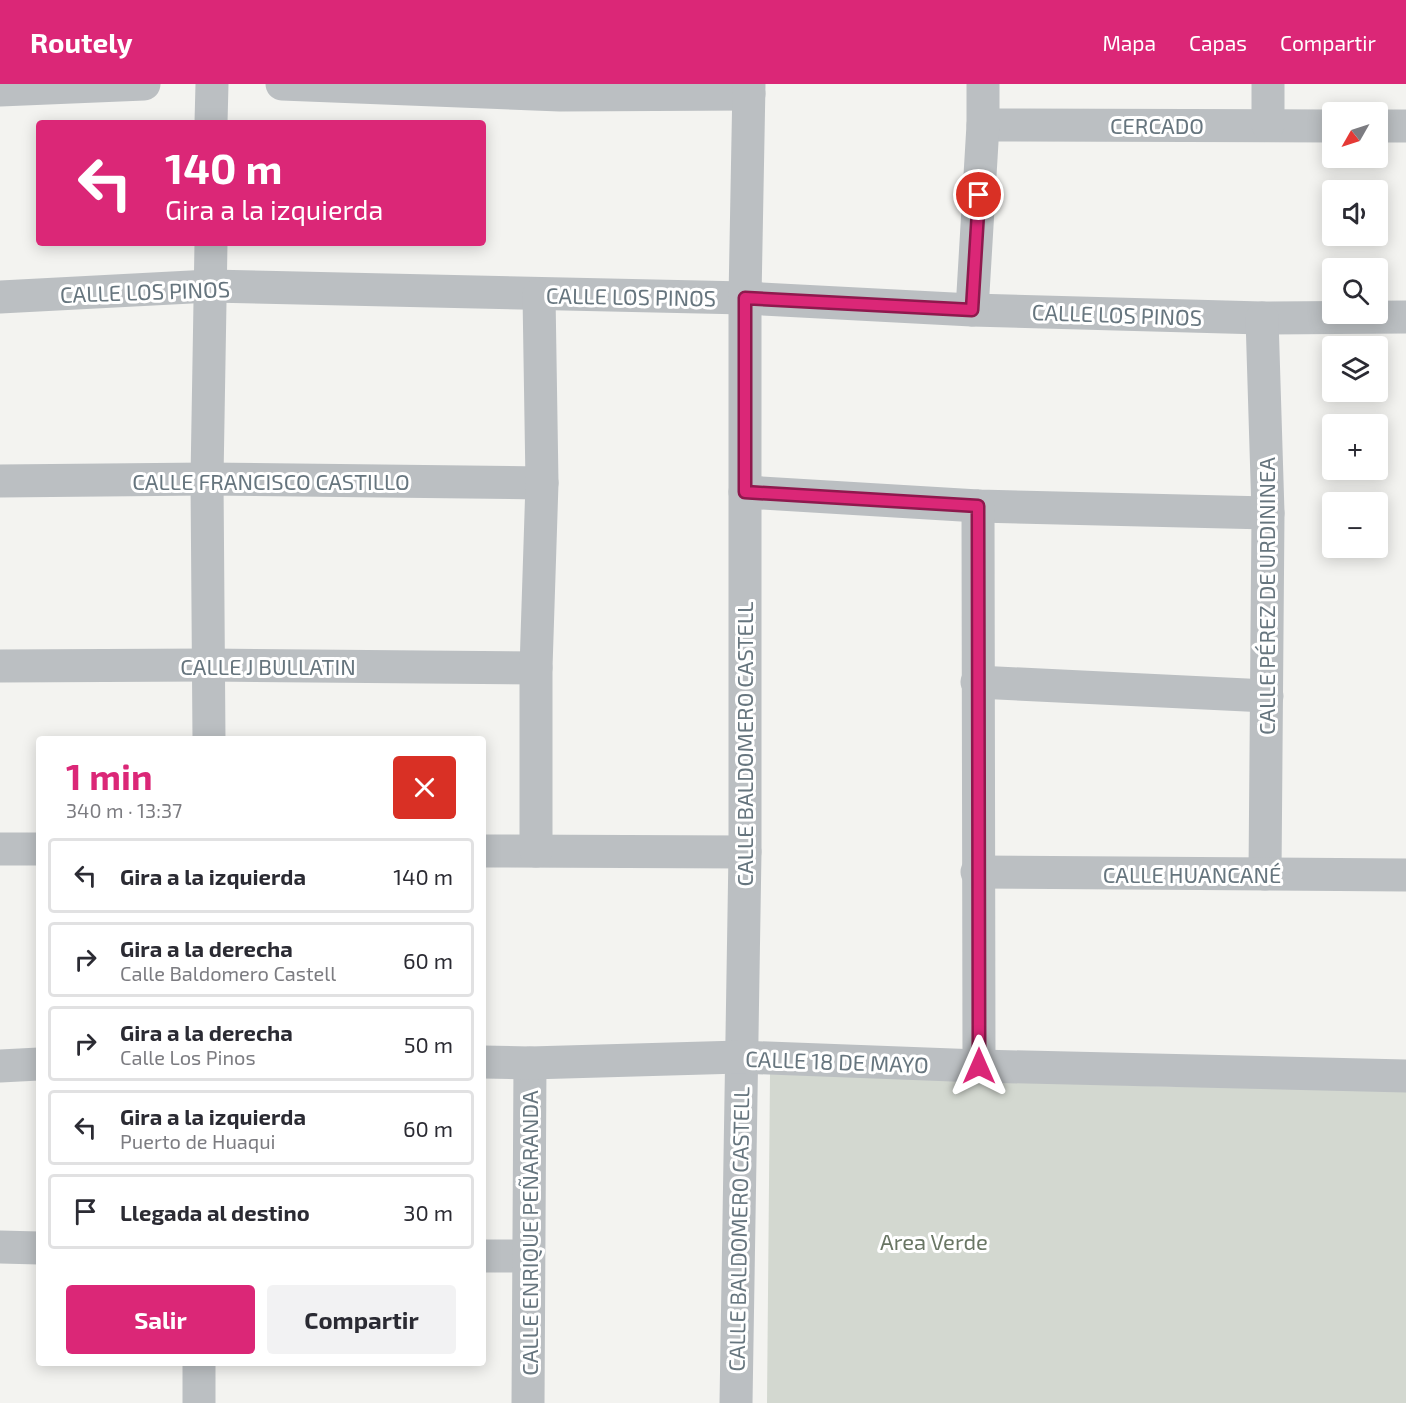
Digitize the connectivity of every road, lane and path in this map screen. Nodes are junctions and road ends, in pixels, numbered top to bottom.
1 (144, 84) edge
2 (212, 84) edge
3 (282, 84) edge
4 (982, 84) edge
5 (1268, 84) edge
6 (749, 89) edge
7 (0, 90) edge
8 (560, 90) edge
9 (212, 120) edge
10 (982, 125) junction
11 (1268, 125) junction
12 (1322, 126) edge
13 (1388, 126) edge
14 (1406, 126) edge
15 (210, 246) edge
16 (210, 286) junction
17 (539, 295) junction
18 (0, 297) edge
19 (745, 298) junction
20 (972, 310) junction
21 (1262, 318) junction
22 (1406, 318) edge
23 (207, 479) junction
24 (0, 481) edge
25 (542, 483) junction
26 (745, 492) junction
27 (978, 506) junction
28 (1268, 513) junction
29 (209, 665) junction
30 (0, 666) edge
31 (536, 668) junction
32 (977, 682) junction
33 (1267, 696) junction
34 (209, 736) edge
35 (0, 849) edge
36 (36, 849) edge
37 (486, 850) edge
38 (536, 851) junction
39 (745, 852) junction
40 (977, 872) junction
41 (1265, 874) junction
42 (1406, 875) edge
43 (740, 1057) junction
44 (486, 1062) edge
45 (530, 1063) junction
46 (36, 1064) edge
47 (0, 1065) edge
48 (979, 1066) junction
49 (1406, 1076) edge
50 (0, 1247) edge
51 (36, 1248) edge
52 (486, 1256) edge
53 (527, 1256) junction
54 (199, 1366) edge
55 (199, 1403) edge
56 (528, 1403) edge
57 (736, 1403) edge

1 - 7 street
2 - 9 street
3 - 8 street
4 - 10 street
5 - 11 street
6 - 8 street
6 - 19 street, CALLE BALDOMERO CASTELL
10 - 11 street, CERCADO
10 - 20 street
11 - 12 street, CERCADO
13 - 14 street
15 - 16 street
16 - 17 street, CALLE LOS PINOS
16 - 18 street, CALLE LOS PINOS
16 - 23 street
17 - 19 street, CALLE LOS PINOS
17 - 25 street
19 - 20 street, CALLE LOS PINOS
19 - 26 street, CALLE BALDOMERO CASTELL
20 - 21 street, CALLE LOS PINOS
21 - 22 street, CALLE LOS PINOS
21 - 28 street, CALLE PÉREZ DE URDININEA
23 - 24 street, CALLE FRANCISCO CASTILLO
23 - 25 street, CALLE FRANCISCO CASTILLO
23 - 29 street
25 - 31 street
26 - 27 street
26 - 39 street, CALLE BALDOMERO CASTELL
27 - 28 street
27 - 32 street
28 - 33 street, CALLE PÉREZ DE URDININEA
29 - 30 street, CALLE J BULLATIN
29 - 31 street, CALLE J BULLATIN
29 - 34 street
31 - 38 street
32 - 33 street
32 - 40 street
33 - 41 street, CALLE PÉREZ DE URDININEA
35 - 36 street
37 - 38 street
38 - 39 street
39 - 43 street, CALLE BALDOMERO CASTELL
40 - 41 street, CALLE HUANCANÉ
40 - 48 street
41 - 42 street, CALLE HUANCANÉ
43 - 45 street, CALLE 18 DE MAYO
43 - 48 street, CALLE 18 DE MAYO
43 - 57 street, CALLE BALDOMERO CASTELL
44 - 45 street, CALLE 18 DE MAYO
45 - 53 street, CALLE ENRIQUE PEÑARANDA
46 - 47 street
48 - 49 street, CALLE 18 DE MAYO
50 - 51 street
52 - 53 street
53 - 56 street, CALLE ENRIQUE PEÑARANDA
54 - 55 street

